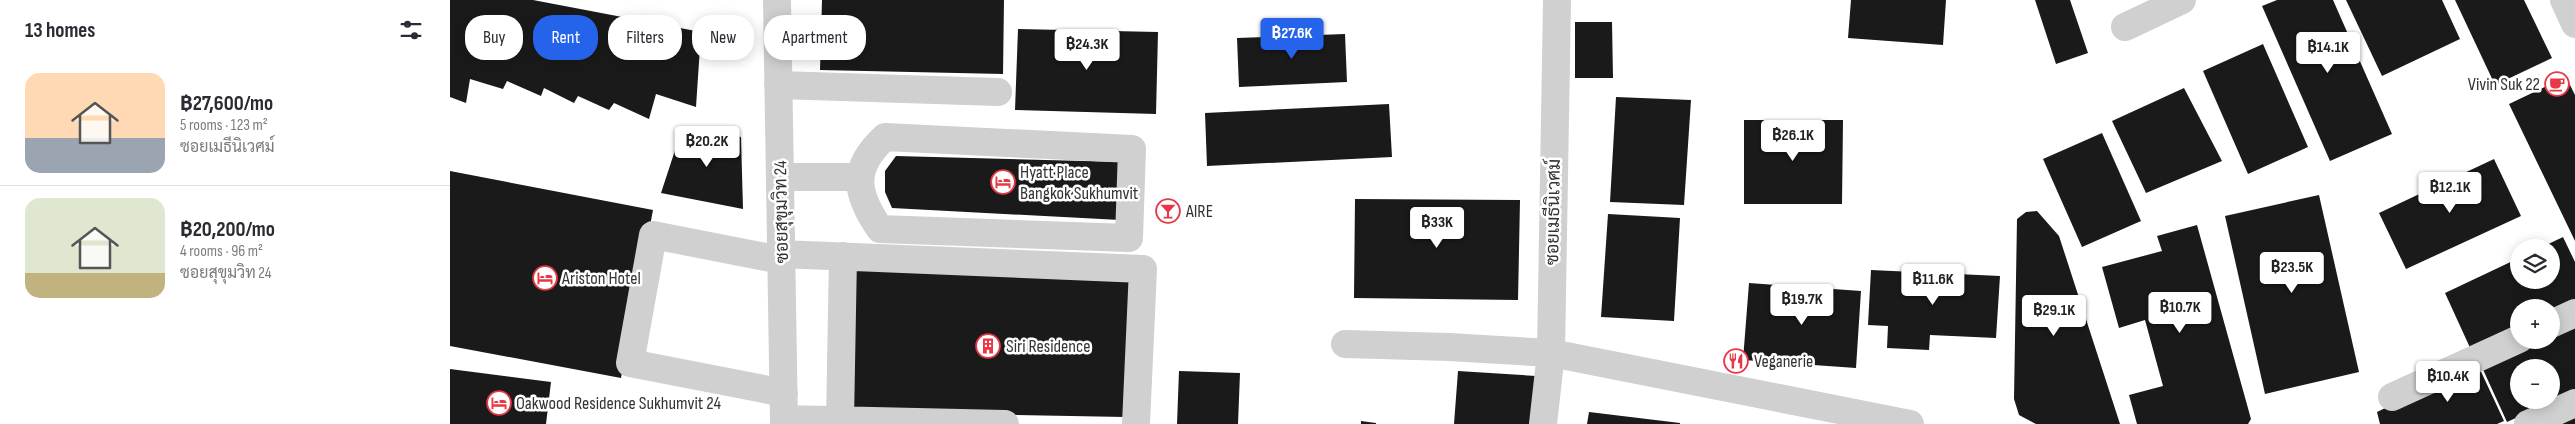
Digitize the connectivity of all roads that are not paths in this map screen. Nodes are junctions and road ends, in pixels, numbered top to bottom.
1 (777, 0) edge
2 (1557, 0) edge
3 (2182, 0) edge
4 (2125, 27) dead end
5 (778, 85) junction
6 (998, 92) dead end
7 (780, 177) junction
8 (859, 177) junction
9 (843, 256) junction
10 (781, 257) junction
11 (2575, 313) edge
12 (2560, 320) edge
13 (2510, 343) edge
14 (1346, 344) dead end
15 (1551, 353) junction
16 (2392, 397) dead end
17 (2575, 402) edge
18 (784, 412) edge
19 (1845, 418) edge
20 (840, 421) junction
21 (1004, 424) edge
22 (1136, 424) edge
23 (1543, 424) edge
24 (1910, 424) edge
25 (2528, 424) edge

1 - 5 street, ซอยสุขุมวิท 24
2 - 15 street, ซอยเมธีนิเวศม์
3 - 4 street
5 - 6 street
5 - 7 street, ซอยสุขุมวิท 24
7 - 8 street
7 - 10 street, ซอยสุขุมวิท 24
8 - 8 street
9 - 10 street
9 - 20 street
9 - 22 street
10 - 18 street, ซอยสุขุมวิท 24
10 - 18 street
11 - 12 street
13 - 16 street
14 - 15 street
15 - 19 street
15 - 23 street, ซอยเมธีนิเวศม์
17 - 25 street
18 - 20 street
19 - 24 street
20 - 21 street

